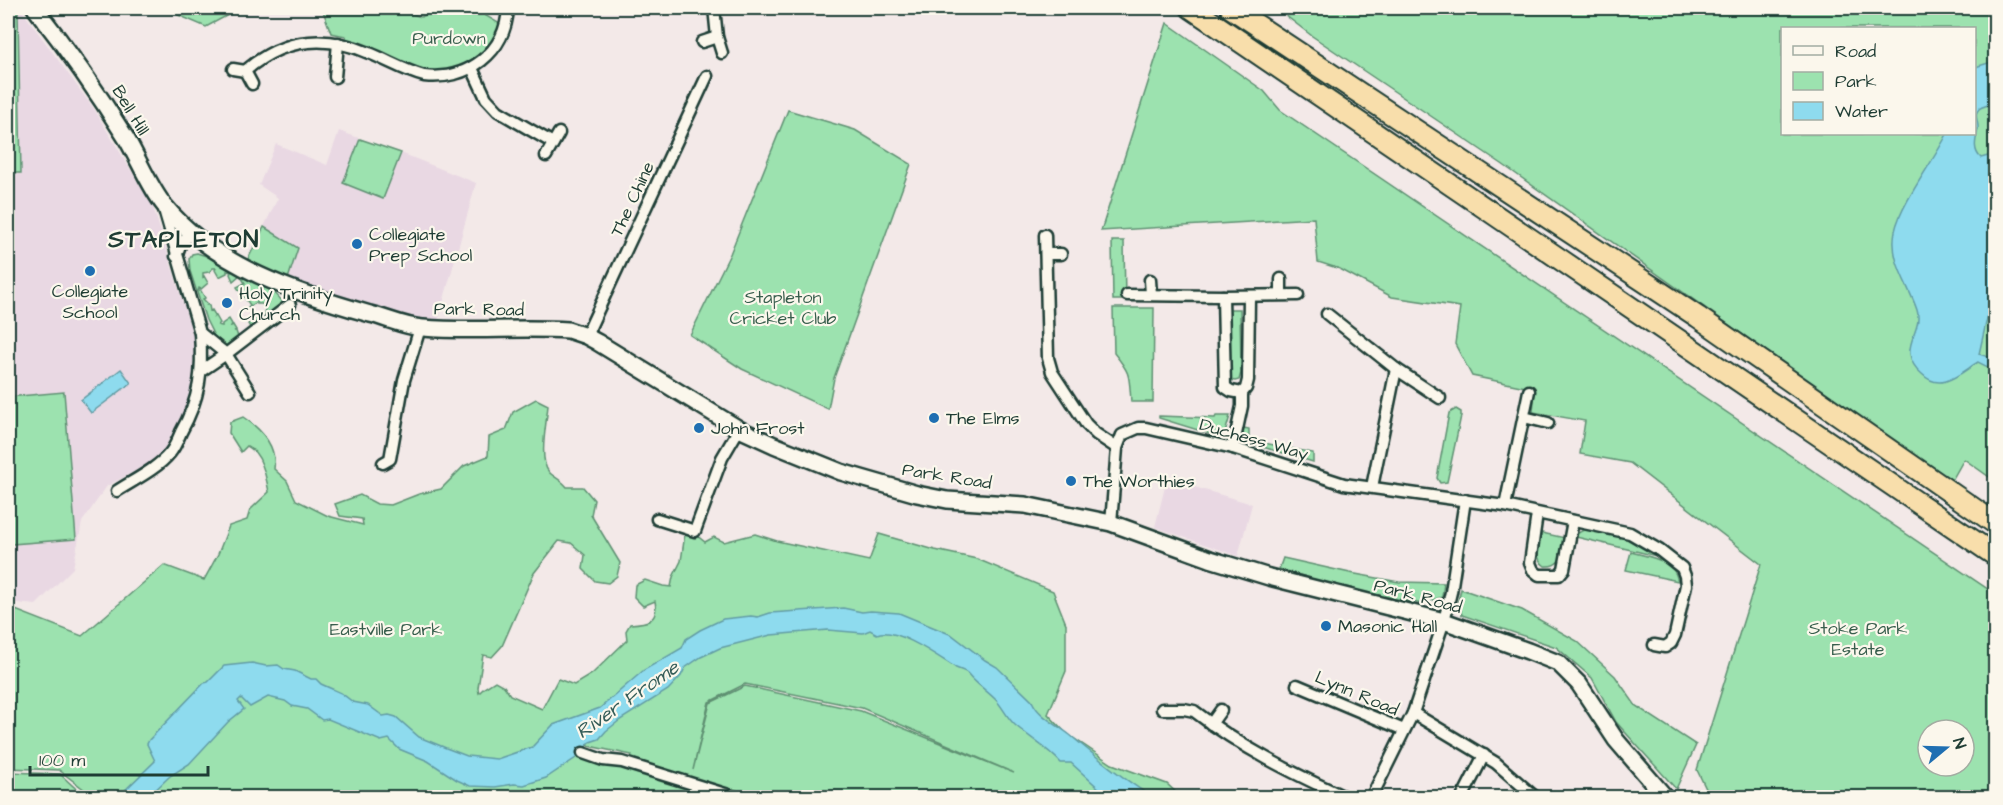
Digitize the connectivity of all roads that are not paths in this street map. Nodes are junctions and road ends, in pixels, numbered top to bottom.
1 (35, 8) edge
2 (508, 8) edge
3 (714, 8) edge
4 (1191, 8) edge
5 (1231, 8) edge
6 (717, 37) junction
7 (702, 42) dead end
8 (338, 44) junction
9 (722, 53) dead end
10 (472, 68) junction
11 (233, 69) dead end
12 (245, 71) junction
13 (707, 76) dead end
14 (335, 77) dead end
15 (252, 84) dead end
16 (546, 156) dead end
17 (162, 203) junction
18 (192, 233) junction
19 (1045, 235) dead end
20 (1046, 254) junction
21 (1061, 254) dead end
22 (176, 256) junction
23 (1281, 279) dead end
24 (1150, 280) dead end
25 (1151, 294) junction
26 (1281, 294) junction
27 (1127, 295) dead end
28 (1298, 295) dead end
29 (1223, 296) junction
30 (1249, 296) junction
31 (290, 305) dead end
32 (1327, 314) dead end
33 (420, 328) junction
34 (200, 333) junction
35 (586, 336) junction
36 (226, 354) junction
37 (1396, 369) junction
38 (201, 371) junction
39 (1529, 391) dead end
40 (250, 392) dead end
41 (1242, 393) junction
42 (1440, 398) dead end
43 (1524, 417) junction
44 (1548, 423) dead end
45 (740, 429) junction
46 (1117, 448) junction
47 (1233, 448) junction
48 (383, 463) dead end
49 (1372, 487) junction
50 (117, 491) dead end
51 (1465, 500) junction
52 (1505, 506) junction
53 (1537, 514) junction
54 (657, 519) dead end
55 (1573, 521) junction
56 (1111, 523) junction
57 (1995, 524) edge
58 (1995, 556) edge
59 (1444, 621) junction
60 (1654, 645) dead end
61 (1297, 685) dead end
62 (1162, 709) dead end
63 (1221, 710) dead end
64 (1413, 714) junction
65 (1211, 724) junction
66 (1404, 730) junction
67 (583, 753) dead end
68 (1484, 755) junction
69 (738, 798) edge
70 (1347, 798) edge
71 (1371, 798) edge
72 (1462, 798) edge
73 (1536, 798) edge
74 (1665, 798) edge

1 - 17 main road, Bell Hill
2 - 10 street
3 - 6 street
4 - 58 highway
5 - 57 highway
6 - 7 street
6 - 9 street
8 - 10 street
8 - 12 street
8 - 14 street
10 - 16 street
11 - 12 street
12 - 15 street
13 - 35 street, The Chine
17 - 18 main road, Bell Hill
17 - 22 street
18 - 22 street
18 - 33 main road, Park Road
19 - 20 street
20 - 21 street
20 - 46 street
22 - 34 street
23 - 26 street
24 - 25 street
25 - 27 street
25 - 29 street
26 - 28 street
26 - 30 street
29 - 30 street
29 - 41 street
30 - 41 street
31 - 36 street
32 - 37 street
33 - 35 main road, Park Road
33 - 48 street
34 - 36 street
34 - 38 street
35 - 45 main road, Park Road
36 - 38 street
36 - 40 street
37 - 42 street
37 - 49 street
38 - 50 street
39 - 43 street
41 - 47 street
43 - 44 street
43 - 52 street
45 - 54 street
45 - 56 main road, Park Road
46 - 47 street, Duchess Way
46 - 56 street
47 - 49 street, Duchess Way
49 - 51 street, Duchess Way
51 - 52 street, Duchess Way
51 - 59 street
52 - 53 street, Duchess Way
53 - 55 street, Duchess Way
53 - 55 street
55 - 60 street, Duchess Way
56 - 59 main road, Park Road
59 - 64 street
59 - 74 main road, Park Road
61 - 66 street, Lynn Road
62 - 65 street
63 - 65 street
64 - 66 street
64 - 68 street
65 - 70 street
66 - 71 street
67 - 69 street
68 - 72 street
68 - 73 street

